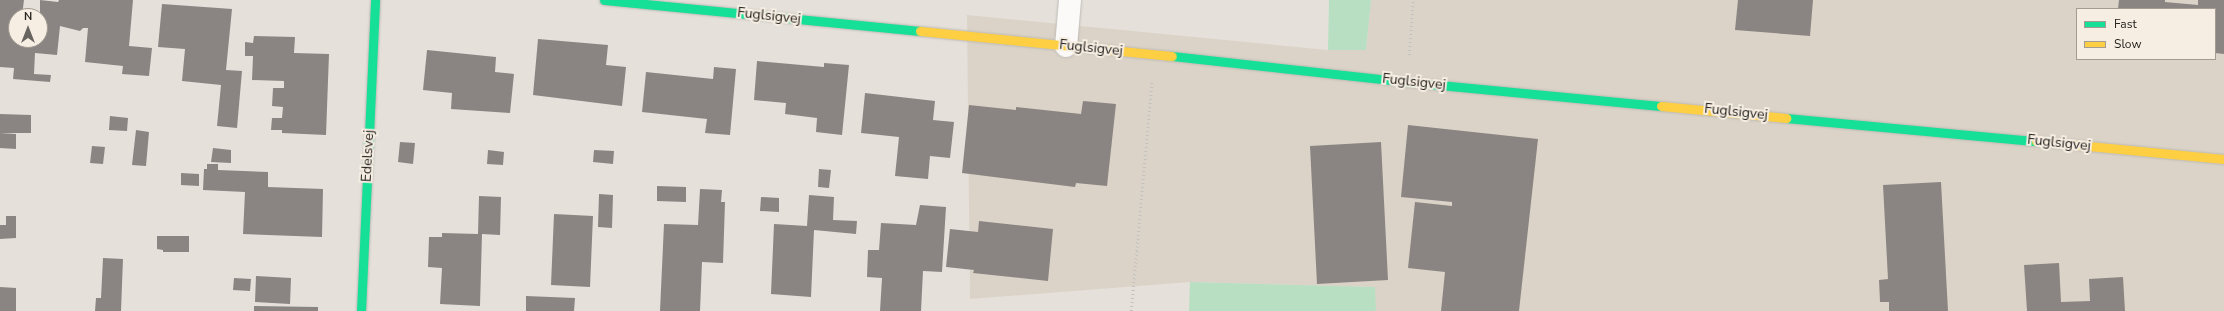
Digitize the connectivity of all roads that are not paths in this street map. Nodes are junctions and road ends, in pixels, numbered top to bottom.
1 (375, 0) edge
2 (604, 0) edge
3 (1070, 0) edge
4 (1066, 46) junction
5 (2224, 159) edge
6 (361, 311) edge

1 - 6 street, Edelsvej
2 - 4 street, Fuglsigvej
3 - 4 street
4 - 5 street, Fuglsigvej

